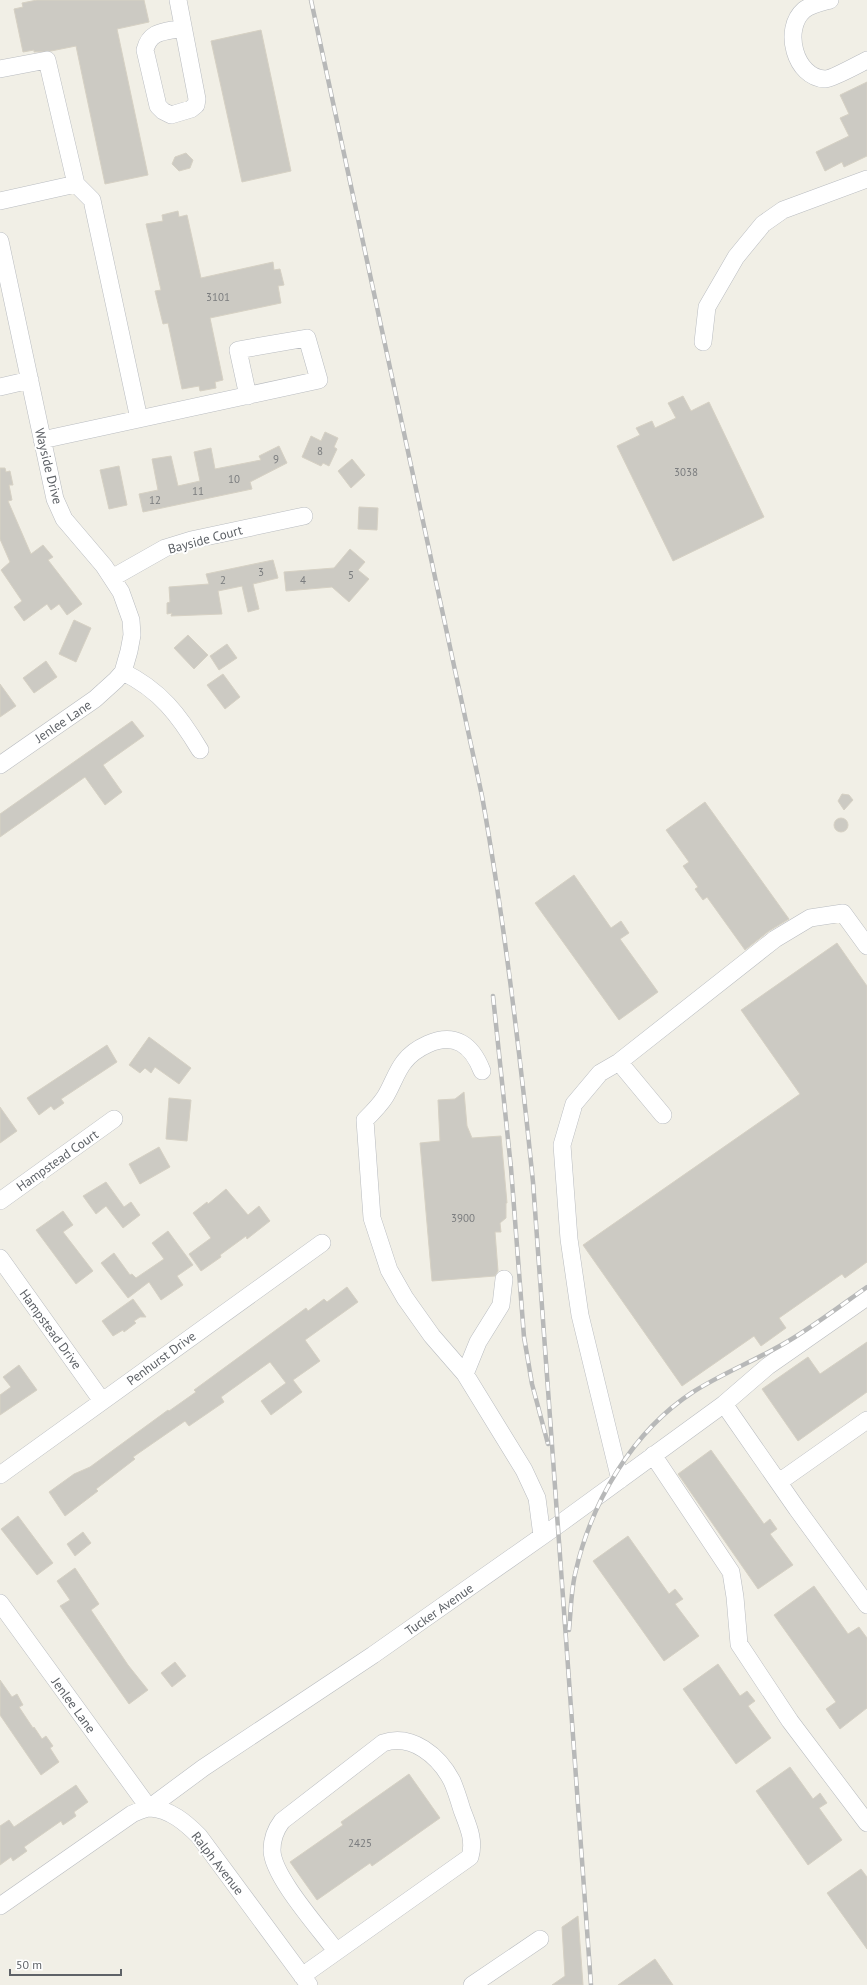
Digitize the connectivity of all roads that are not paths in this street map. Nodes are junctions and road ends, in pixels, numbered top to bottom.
1 (178, 0) edge
2 (830, 0) edge
3 (182, 28) junction
4 (867, 60) edge
5 (0, 69) edge
6 (867, 179) edge
7 (76, 184) junction
8 (0, 200) edge
9 (0, 242) edge
10 (703, 342) dead end
11 (30, 380) junction
12 (0, 387) edge
13 (248, 396) junction
14 (139, 419) junction
15 (42, 440) junction
16 (304, 516) dead end
17 (112, 578) junction
18 (124, 672) junction
19 (200, 750) dead end
20 (0, 766) edge
21 (867, 946) edge
22 (619, 1062) junction
23 (482, 1070) dead end
24 (664, 1115) dead end
25 (114, 1119) dead end
26 (0, 1201) edge
27 (322, 1243) dead end
28 (0, 1258) edge
29 (504, 1279) dead end
30 (867, 1297) edge
31 (465, 1374) junction
32 (102, 1401) junction
33 (724, 1404) junction
34 (867, 1420) edge
35 (654, 1455) junction
36 (0, 1475) edge
37 (620, 1480) junction
38 (779, 1482) junction
39 (542, 1536) junction
40 (0, 1603) edge
41 (867, 1605) edge
42 (149, 1808) junction
43 (867, 1823) edge
44 (0, 1906) edge
45 (540, 1939) dead end
46 (336, 1951) junction
47 (306, 1980) edge
48 (472, 1985) edge

1 - 3 street
2 - 4 street
3 - 3 street
5 - 7 street
6 - 10 street
7 - 8 street
7 - 14 street
9 - 11 street, Wayside Drive
11 - 12 street
11 - 15 street, Wayside Drive
13 - 13 street
13 - 14 street
14 - 15 street
15 - 17 street, Wayside Drive
16 - 17 street, Bayside Court
17 - 18 street, Wayside Drive
18 - 19 street
18 - 20 street, Jenlee Lane
21 - 22 street
22 - 24 street
22 - 37 street
23 - 31 street
25 - 26 street, Hampstead Court
27 - 32 street, Penhurst Drive
28 - 32 street, Hampstead Drive
29 - 31 street
30 - 33 street, Tucker Avenue
31 - 39 street
32 - 36 street, Penhurst Drive
33 - 35 street, Tucker Avenue
33 - 38 street
34 - 38 street
35 - 37 street, Tucker Avenue
35 - 43 street
37 - 39 street, Tucker Avenue
38 - 41 street
39 - 42 street, Tucker Avenue
40 - 42 street, Jenlee Lane
42 - 44 street
42 - 47 street, Ralph Avenue
45 - 48 street
46 - 46 street
46 - 47 street

